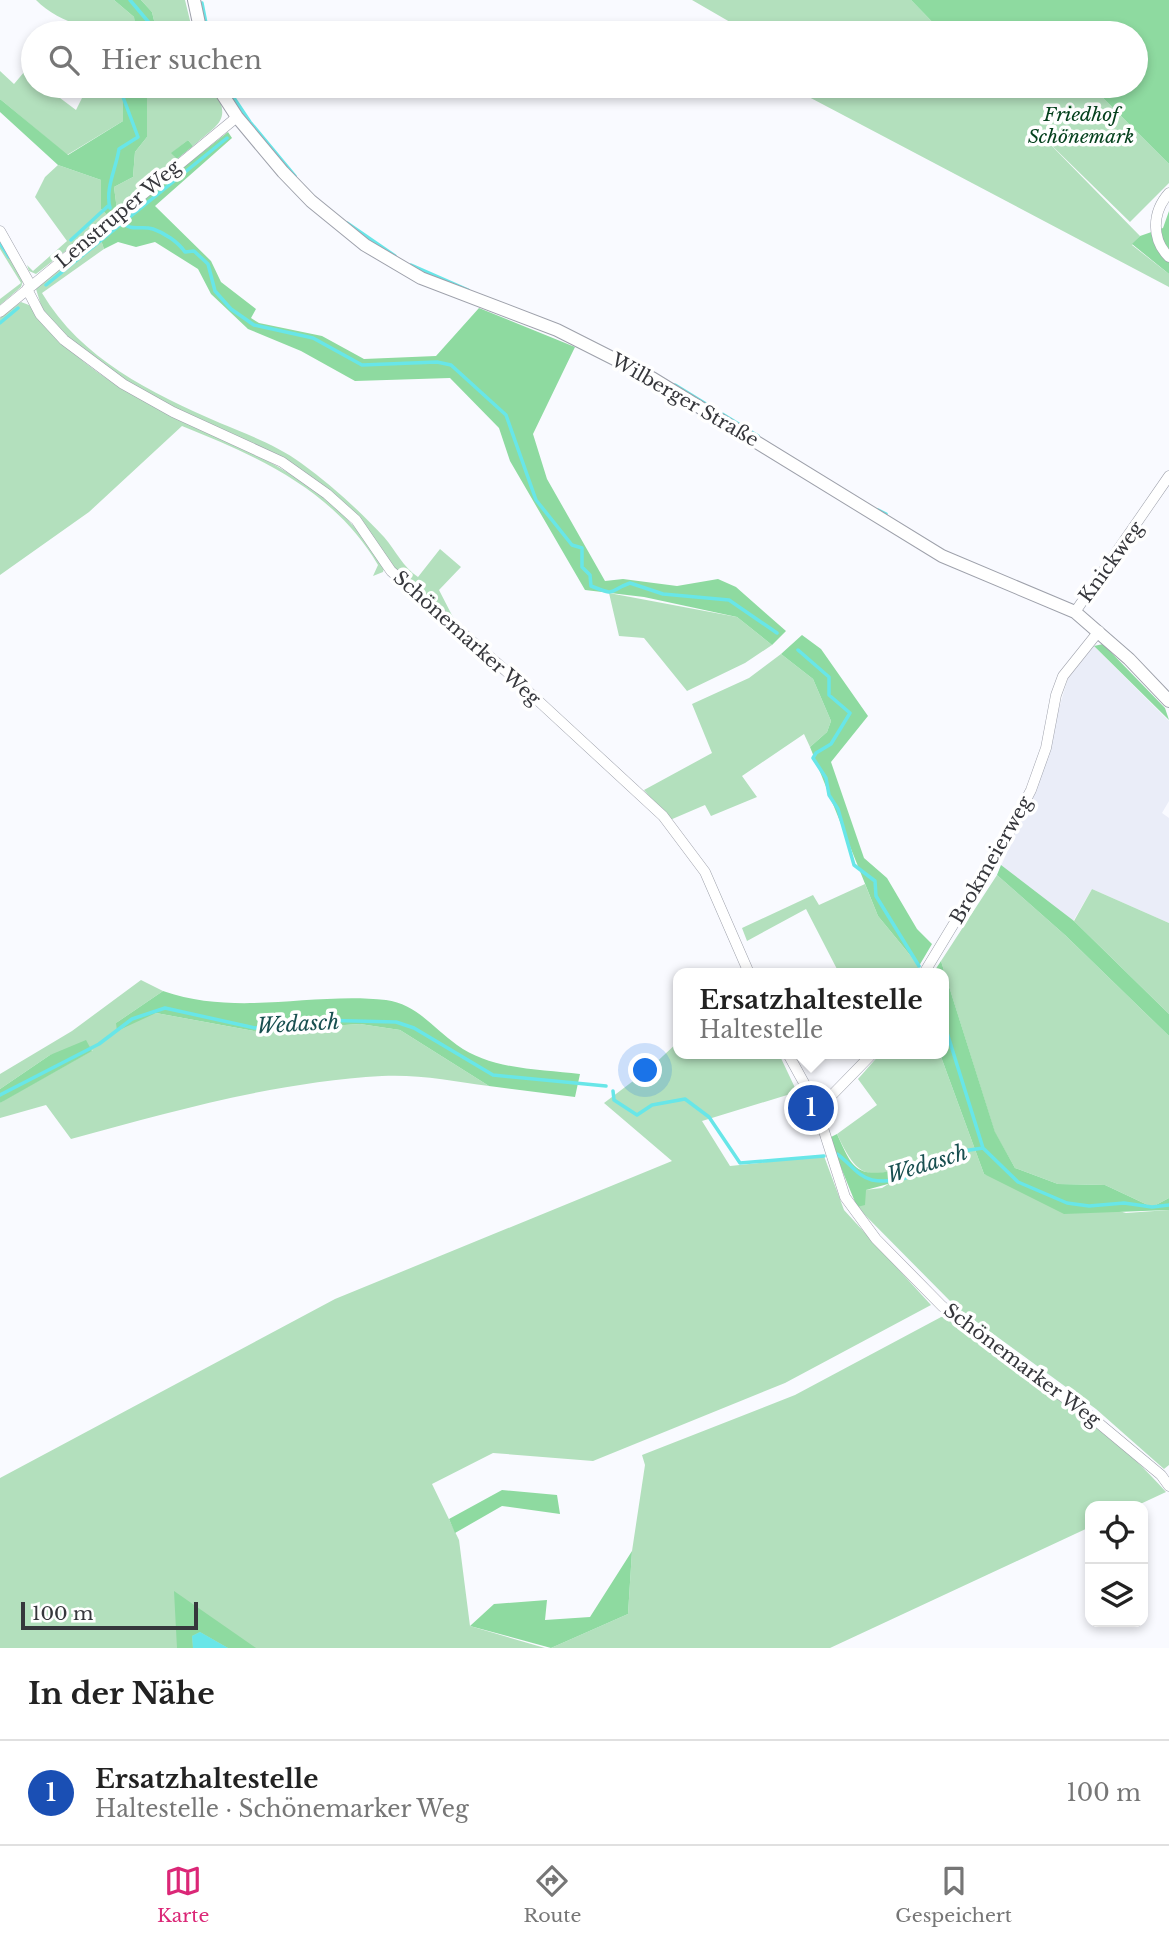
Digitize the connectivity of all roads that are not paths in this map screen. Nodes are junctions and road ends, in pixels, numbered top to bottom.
1 (194, 0) edge
2 (198, 21) edge
3 (225, 98) edge
4 (237, 117) junction
5 (1169, 193) edge
6 (0, 231) edge
7 (1169, 257) edge
8 (29, 288) junction
9 (0, 312) edge
10 (1169, 477) edge
11 (1075, 612) junction
12 (1098, 631) junction
13 (1169, 701) edge
14 (748, 968) edge
15 (927, 968) edge
16 (791, 1059) edge
17 (867, 1059) edge
18 (815, 1103) junction
19 (1169, 1486) edge

1 - 2 street
3 - 4 street, Wilberger Straße
4 - 8 street, Lenstruper Weg
4 - 11 street, Wilberger Straße
5 - 7 street
6 - 8 street, Schönemarker Weg
8 - 9 street, Lenstruper Weg
8 - 14 street, Schönemarker Weg
10 - 11 street, Knickweg
11 - 12 street, Wilberger Straße
12 - 13 street, Wilberger Straße
12 - 15 street, Brokmeierweg
16 - 18 street, Schönemarker Weg
17 - 18 street
18 - 19 street, Schönemarker Weg

